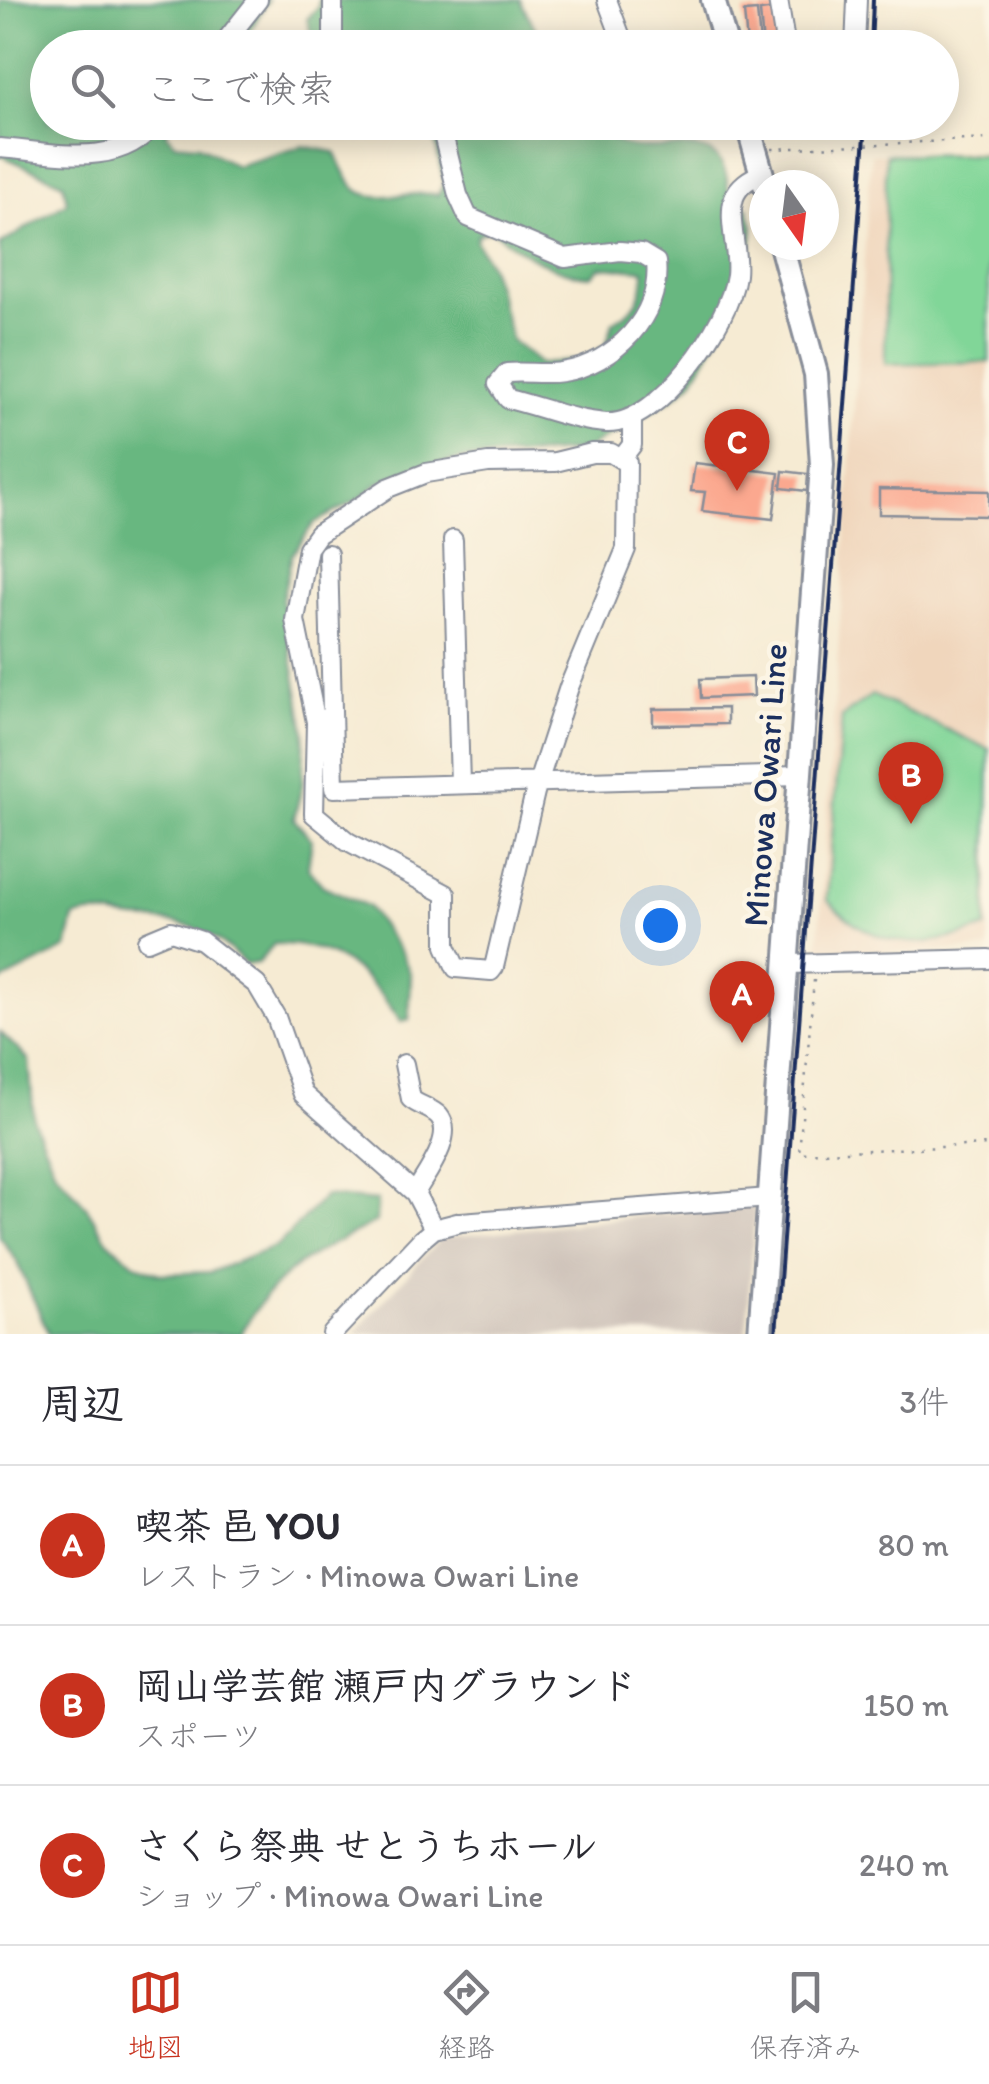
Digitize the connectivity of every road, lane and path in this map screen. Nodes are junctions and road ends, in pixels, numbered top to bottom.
1 (258, 0) edge
2 (333, 0) edge
3 (607, 0) edge
4 (714, 0) edge
5 (778, 0) edge
6 (857, 0) edge
7 (234, 30) edge
8 (333, 30) edge
9 (618, 30) edge
10 (722, 30) edge
11 (783, 30) edge
12 (856, 30) edge
13 (989, 139) edge
14 (143, 140) edge
15 (444, 140) edge
16 (752, 140) edge
17 (0, 148) edge
18 (755, 150) junction
19 (760, 170) edge
20 (749, 184) edge
21 (784, 260) edge
22 (632, 416) junction
23 (622, 458) junction
24 (453, 540) dead end
25 (328, 554) dead end
26 (800, 776) junction
27 (530, 782) junction
28 (460, 784) junction
29 (147, 940) dead end
30 (989, 959) edge
31 (788, 964) junction
32 (815, 964) junction
33 (404, 1064) dead end
34 (989, 1145) edge
35 (415, 1193) junction
36 (770, 1198) junction
37 (434, 1229) junction
38 (332, 1334) edge
39 (760, 1334) edge

1 - 7 street
2 - 8 street
3 - 9 street
4 - 10 main road
5 - 11 street
6 - 12 street
13 - 18 path
14 - 17 street
15 - 22 street
16 - 18 main road
18 - 19 main road
20 - 22 street
21 - 26 main road, Minowa Owari Line
22 - 23 street
23 - 27 street
23 - 27 street
24 - 28 street
25 - 28 street
26 - 27 street
26 - 31 main road, Minowa Owari Line
27 - 28 street
29 - 35 street
30 - 32 street
31 - 32 street
31 - 36 main road, Minowa Owari Line
32 - 34 path
33 - 35 street
35 - 37 street
36 - 37 street
36 - 39 main road, Minowa Owari Line
37 - 38 street

